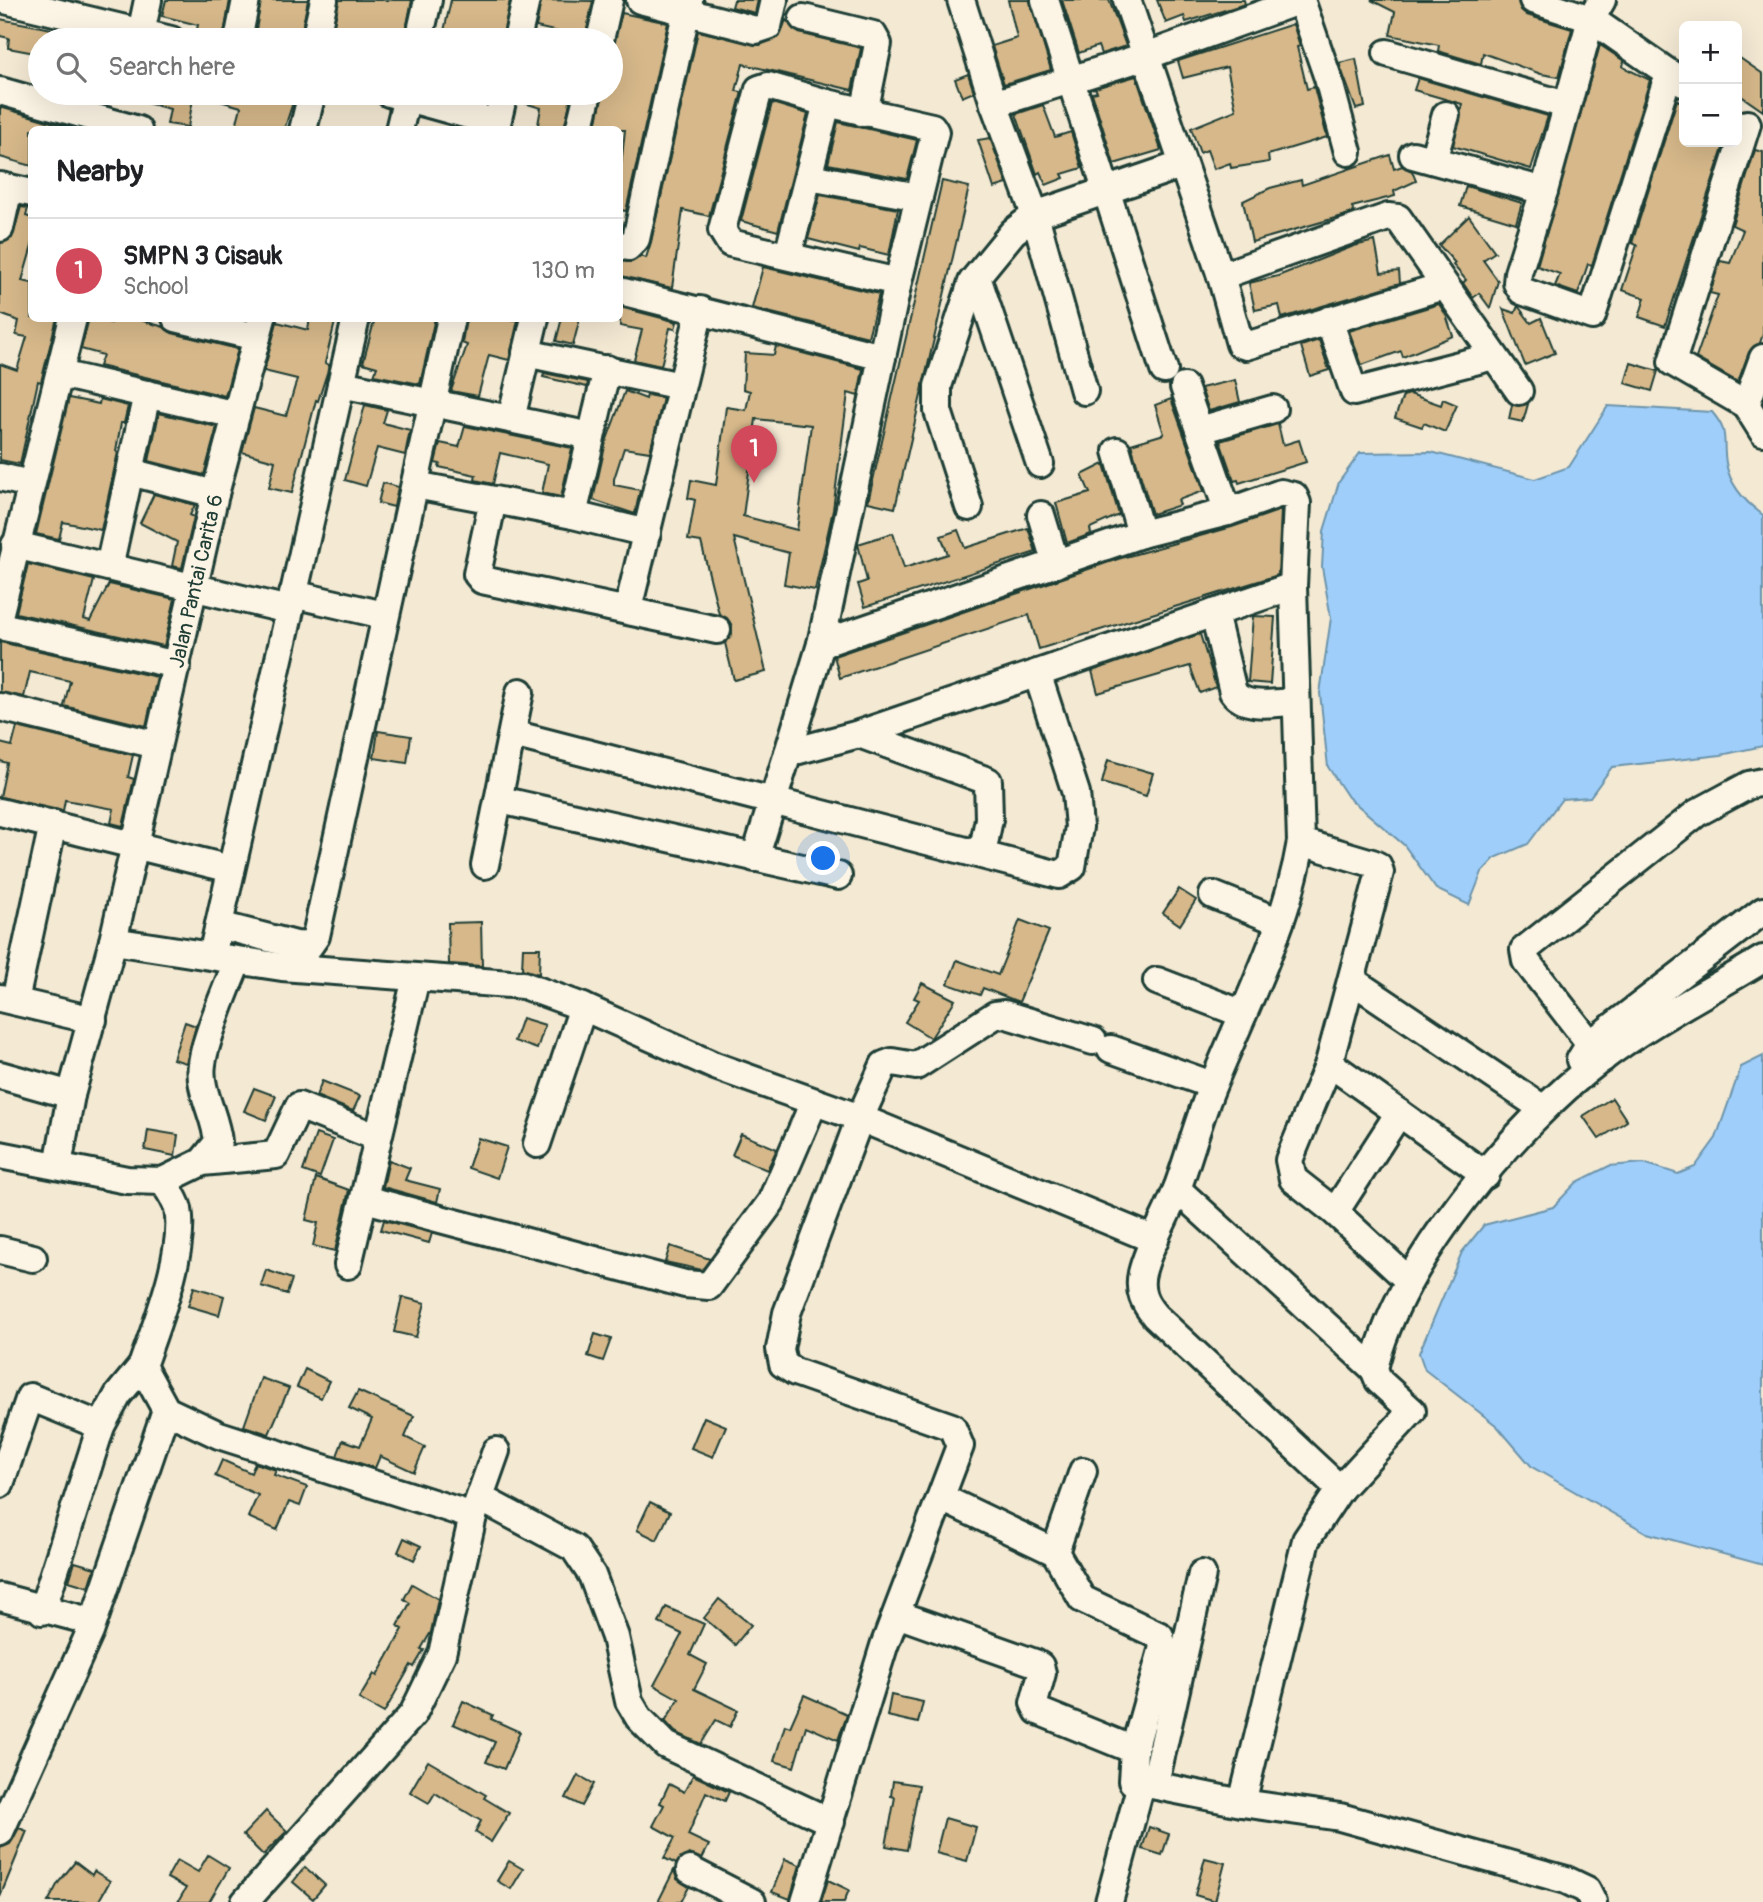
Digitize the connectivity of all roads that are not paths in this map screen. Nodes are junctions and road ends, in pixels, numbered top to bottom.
1 (5, 0) edge
2 (148, 0) edge
3 (246, 0) edge
4 (324, 0) edge
5 (428, 0) edge
6 (526, 0) edge
7 (609, 0) edge
8 (640, 0) edge
9 (774, 0) edge
10 (961, 0) edge
11 (1045, 0) edge
12 (1127, 0) edge
13 (1533, 0) edge
14 (687, 6) edge
15 (1597, 10) edge
16 (803, 18) dead end
17 (120, 28) edge
18 (142, 28) edge
19 (240, 28) edge
20 (318, 28) edge
21 (422, 28) edge
22 (520, 28) edge
23 (603, 28) edge
24 (1387, 53) dead end
25 (1146, 56) junction
26 (1677, 78) edge
27 (1071, 80) junction
28 (0, 92) edge
29 (28, 100) edge
30 (827, 103) junction
31 (994, 104) junction
32 (47, 105) edge
33 (309, 105) edge
34 (400, 105) edge
35 (437, 105) edge
36 (501, 105) edge
37 (585, 105) edge
38 (1566, 105) junction
39 (864, 113) junction
40 (1446, 115) dead end
41 (1749, 125) edge
42 (123, 126) edge
43 (304, 126) edge
44 (399, 126) edge
45 (580, 126) edge
46 (1348, 152) dead end
47 (1181, 165) junction
48 (810, 177) junction
49 (14, 189) edge
50 (1104, 190) junction
51 (1545, 191) junction
52 (919, 197) junction
53 (1035, 215) junction
54 (0, 228) edge
55 (623, 246) edge
56 (788, 256) junction
57 (976, 276) junction
58 (1222, 276) junction
59 (898, 282) junction
60 (1443, 286) junction
61 (623, 292) edge
62 (700, 310) junction
63 (1329, 320) junction
64 (72, 322) edge
65 (210, 322) edge
66 (355, 322) edge
67 (450, 322) edge
68 (534, 322) edge
69 (260, 328) edge
70 (526, 353) junction
71 (1494, 356) junction
72 (882, 357) junction
73 (1763, 358) edge
74 (607, 369) junction
75 (1164, 370) dead end
76 (60, 374) junction
77 (341, 384) junction
78 (681, 386) junction
79 (1184, 387) dead end
80 (1084, 391) dead end
81 (1519, 391) dead end
82 (147, 394) junction
83 (432, 403) junction
84 (1745, 405) junction
85 (1273, 409) dead end
86 (236, 415) junction
87 (512, 419) junction
88 (1200, 430) junction
89 (1763, 432) edge
90 (592, 436) junction
91 (1117, 451) dead end
92 (1040, 464) dead end
93 (130, 472) junction
94 (0, 477) edge
95 (30, 484) junction
96 (415, 485) junction
97 (215, 494) junction
98 (493, 500) junction
99 (969, 507) dead end
100 (1228, 512) junction
101 (573, 515) junction
102 (1041, 515) dead end
103 (647, 533) junction
104 (1141, 534) junction
105 (15, 545) junction
106 (1056, 564) junction
107 (109, 567) junction
108 (1293, 586) junction
109 (194, 588) junction
110 (291, 602) junction
111 (628, 610) junction
112 (0, 612) edge
113 (1214, 613) junction
114 (384, 615) junction
115 (0, 626) edge
116 (718, 630) dead end
117 (821, 644) junction
118 (177, 665) junction
119 (1037, 673) junction
120 (520, 692) dead end
121 (1296, 702) junction
122 (0, 707) edge
123 (513, 734) junction
124 (859, 734) junction
125 (158, 745) junction
126 (788, 753) junction
127 (1763, 782) edge
128 (500, 800) junction
129 (772, 801) junction
130 (0, 812) edge
131 (53, 824) junction
132 (1301, 842) junction
133 (134, 845) junction
134 (982, 854) junction
135 (755, 858) junction
136 (485, 865) dead end
137 (231, 869) junction
138 (838, 876) dead end
139 (1213, 895) dead end
140 (1763, 911) edge
141 (1280, 922) junction
142 (219, 925) junction
143 (113, 941) junction
144 (224, 959) junction
145 (1763, 959) edge
146 (416, 978) junction
147 (1157, 981) dead end
148 (1353, 981) junction
149 (8, 1000) edge
150 (583, 1007) junction
151 (1242, 1014) junction
152 (93, 1020) junction
153 (1596, 1051) junction
154 (1329, 1063) junction
155 (0, 1075) edge
156 (1212, 1086) junction
157 (71, 1095) junction
158 (1550, 1101) junction
159 (814, 1102) junction
160 (1399, 1113) junction
161 (860, 1118) junction
162 (376, 1137) junction
163 (537, 1144) dead end
164 (0, 1155) edge
165 (202, 1162) junction
166 (58, 1165) junction
167 (1486, 1175) junction
168 (163, 1181) junction
169 (1177, 1189) junction
170 (365, 1199) junction
171 (1335, 1212) junction
172 (1155, 1240) junction
173 (0, 1250) edge
174 (33, 1258) dead end
175 (348, 1265) dead end
176 (1408, 1280) junction
177 (142, 1366) junction
178 (1374, 1369) junction
179 (166, 1410) junction
180 (101, 1426) junction
181 (8, 1430) edge
182 (496, 1451) dead end
183 (1083, 1471) dead end
184 (0, 1484) edge
185 (1340, 1489) junction
186 (942, 1498) junction
187 (477, 1508) junction
188 (1055, 1552) junction
189 (1202, 1574) dead end
190 (0, 1597) edge
191 (42, 1611) junction
192 (897, 1614) junction
193 (93, 1622) junction
194 (1134, 1750) junction
195 (1148, 1784) junction
196 (1242, 1802) junction
197 (831, 1822) junction
198 (0, 1832) edge
199 (690, 1870) dead end
200 (245, 1902) edge
201 (752, 1902) edge
202 (805, 1902) edge
203 (1109, 1902) edge
204 (1593, 1902) edge

1 - 17 street
2 - 18 street
3 - 19 street
4 - 20 street
5 - 21 street
6 - 22 street
7 - 23 street
8 - 14 street
9 - 14 street
10 - 31 street
11 - 27 street
12 - 25 street
13 - 15 street
14 - 55 street
15 - 26 street
15 - 38 street
16 - 39 street
24 - 38 street
25 - 27 street
25 - 46 street
25 - 47 street
26 - 51 street
27 - 31 street
27 - 50 street
28 - 29 street
30 - 39 street
30 - 48 street
30 - 56 street
31 - 53 street
32 - 42 street
33 - 43 street
34 - 44 street
35 - 36 street
37 - 45 street
38 - 51 street
39 - 52 street
40 - 51 street
41 - 84 street
47 - 50 street
47 - 58 street
48 - 52 street
48 - 56 street
49 - 54 street
50 - 53 street
50 - 75 street
52 - 59 street
53 - 57 street
53 - 80 street
56 - 59 street
57 - 92 street
57 - 99 street
58 - 60 street
58 - 63 street
59 - 72 street
60 - 63 street
60 - 71 street
61 - 62 street
62 - 72 street
62 - 78 street
63 - 71 street
64 - 76 street
65 - 69 street
66 - 77 street
67 - 83 street
68 - 70 street
69 - 86 street, Jalan Pantai Carita 6
70 - 74 street
70 - 87 street
71 - 81 street
72 - 117 street
73 - 84 street
74 - 78 street
74 - 90 street
76 - 82 street
76 - 95 street
77 - 83 street
77 - 110 street
78 - 103 street
79 - 88 street
82 - 86 street
82 - 93 street
83 - 87 street
83 - 96 street
84 - 89 street
85 - 88 street
86 - 97 street, Jalan Pantai Carita 6
87 - 90 street
88 - 100 street
90 - 101 street
91 - 104 street
93 - 97 street
93 - 107 street
94 - 95 street
95 - 105 street
96 - 98 street
96 - 114 street
97 - 109 street, Jalan Pantai Carita 6
98 - 101 street
98 - 111 street
100 - 104 street
100 - 108 street
101 - 103 street
102 - 106 street
103 - 111 street
104 - 106 street
105 - 107 street
105 - 112 street
106 - 117 street
107 - 109 street
108 - 113 street
108 - 121 street
109 - 110 street
109 - 118 street, Jalan Pantai Carita 6
110 - 114 street
110 - 137 street
111 - 116 street
113 - 119 street
113 - 121 street
114 - 142 street
115 - 118 street
117 - 126 street
118 - 125 street, Jalan Pantai Carita 6
119 - 124 street
119 - 134 street
120 - 123 street
121 - 132 street
122 - 125 street
123 - 128 street
123 - 129 street
124 - 126 street
124 - 134 street
125 - 133 street, Jalan Pantai Carita 6
126 - 129 street
127 - 153 street
128 - 135 street
128 - 136 street
129 - 134 street
129 - 135 street
130 - 131 street
131 - 133 street
131 - 149 street
132 - 141 street
132 - 148 street
133 - 137 street
133 - 143 street, Jalan Pantai Carita 6
135 - 138 street
137 - 142 street
139 - 141 street
140 - 153 street
141 - 151 street
142 - 144 street
143 - 144 street
143 - 152 street, Jalan Pantai Carita 6
144 - 146 street
144 - 165 street
145 - 153 street
146 - 150 street
146 - 162 street
147 - 151 street
148 - 154 street
148 - 158 street
149 - 152 street
150 - 159 street
150 - 163 street
151 - 156 street
152 - 157 street, Jalan Pantai Carita 6
153 - 158 street
154 - 160 street
154 - 171 street
155 - 157 street
156 - 161 street
156 - 169 street
157 - 166 street, Jalan Pantai Carita 6
158 - 167 street
159 - 161 street
159 - 170 street
160 - 167 street
160 - 171 street
161 - 172 street
161 - 186 street
162 - 165 street
162 - 170 street
164 - 166 street
165 - 168 street
166 - 168 street
167 - 176 street
168 - 177 street
169 - 172 street
169 - 178 street
170 - 175 street
171 - 176 street
172 - 185 street
173 - 174 street
176 - 178 street
177 - 179 street
177 - 180 street
178 - 185 street
179 - 187 street
179 - 193 street
180 - 181 street
180 - 191 street
181 - 184 street
182 - 187 street
183 - 188 street
185 - 196 street
186 - 188 street
186 - 192 street
187 - 197 street
187 - 200 street
188 - 194 street
189 - 195 street
190 - 191 street
191 - 193 street
192 - 194 street
192 - 197 street
193 - 198 street
194 - 195 street
195 - 196 street
195 - 203 street
196 - 204 street
197 - 202 street
199 - 201 street

